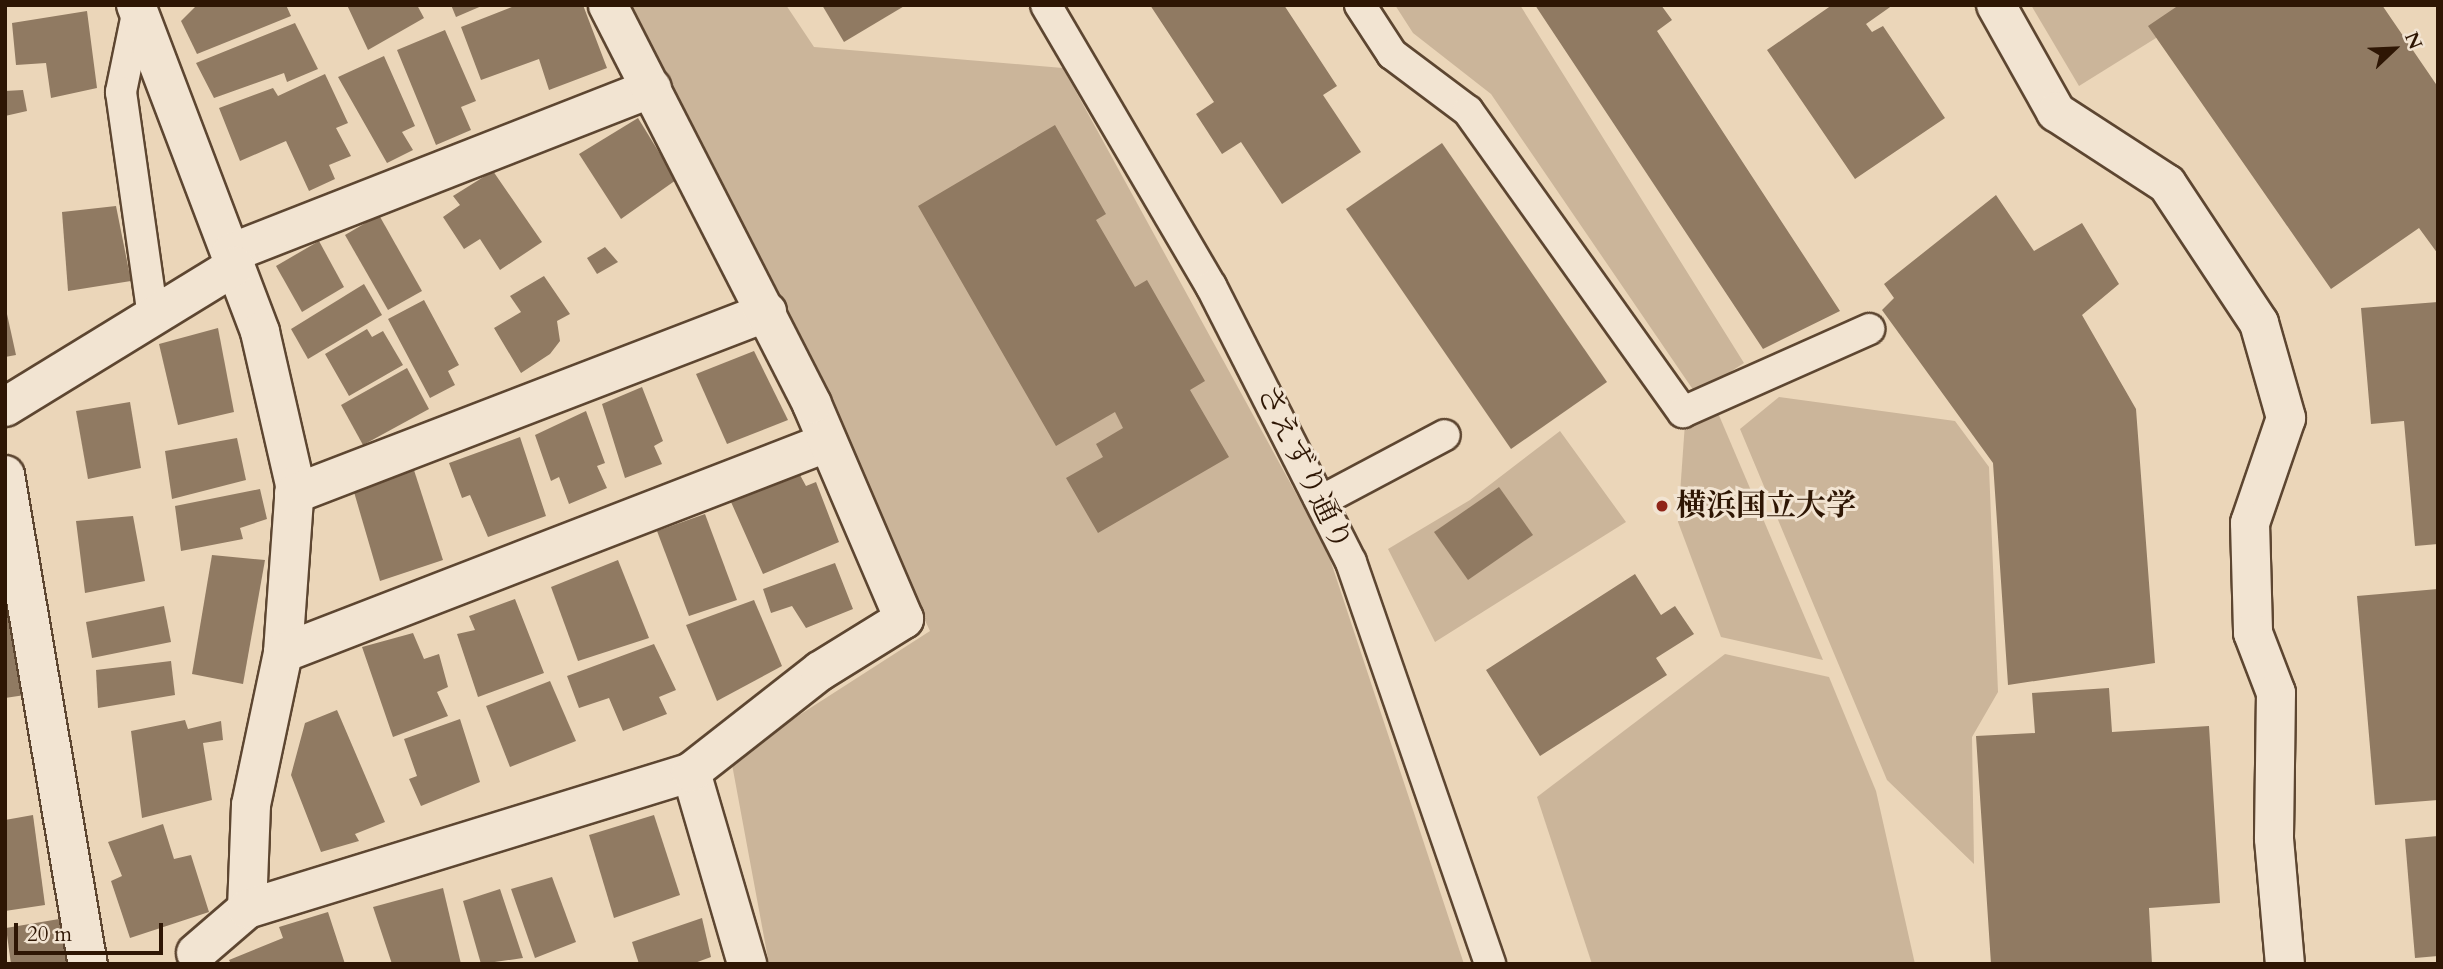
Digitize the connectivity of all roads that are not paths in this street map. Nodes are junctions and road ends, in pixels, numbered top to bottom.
1 (608, 5) edge
2 (1046, 5) edge
3 (1360, 5) edge
4 (1996, 5) edge
5 (140, 6) edge
6 (652, 88) junction
7 (233, 259) junction
8 (766, 312) junction
9 (153, 316) junction
10 (1869, 329) dead end
11 (5, 407) edge
12 (1445, 435) dead end
13 (828, 442) junction
14 (5, 475) edge
15 (294, 494) junction
16 (1321, 500) junction
17 (283, 653) junction
18 (691, 772) junction
19 (247, 909) junction
20 (196, 953) dead end
21 (88, 964) edge
22 (747, 964) edge
23 (1490, 964) edge
24 (2284, 964) edge

1 - 6 street
2 - 16 lane, さえずり通り
3 - 10 lane
4 - 24 street
5 - 7 street
5 - 9 lane
6 - 7 street
6 - 8 street
7 - 9 street
7 - 15 street
8 - 13 street
8 - 15 street
9 - 11 street
12 - 16 lane
13 - 17 street
13 - 18 street
14 - 21 street
15 - 17 street
16 - 23 lane, さえずり通り
17 - 19 street
18 - 19 street
18 - 22 street
19 - 20 street

